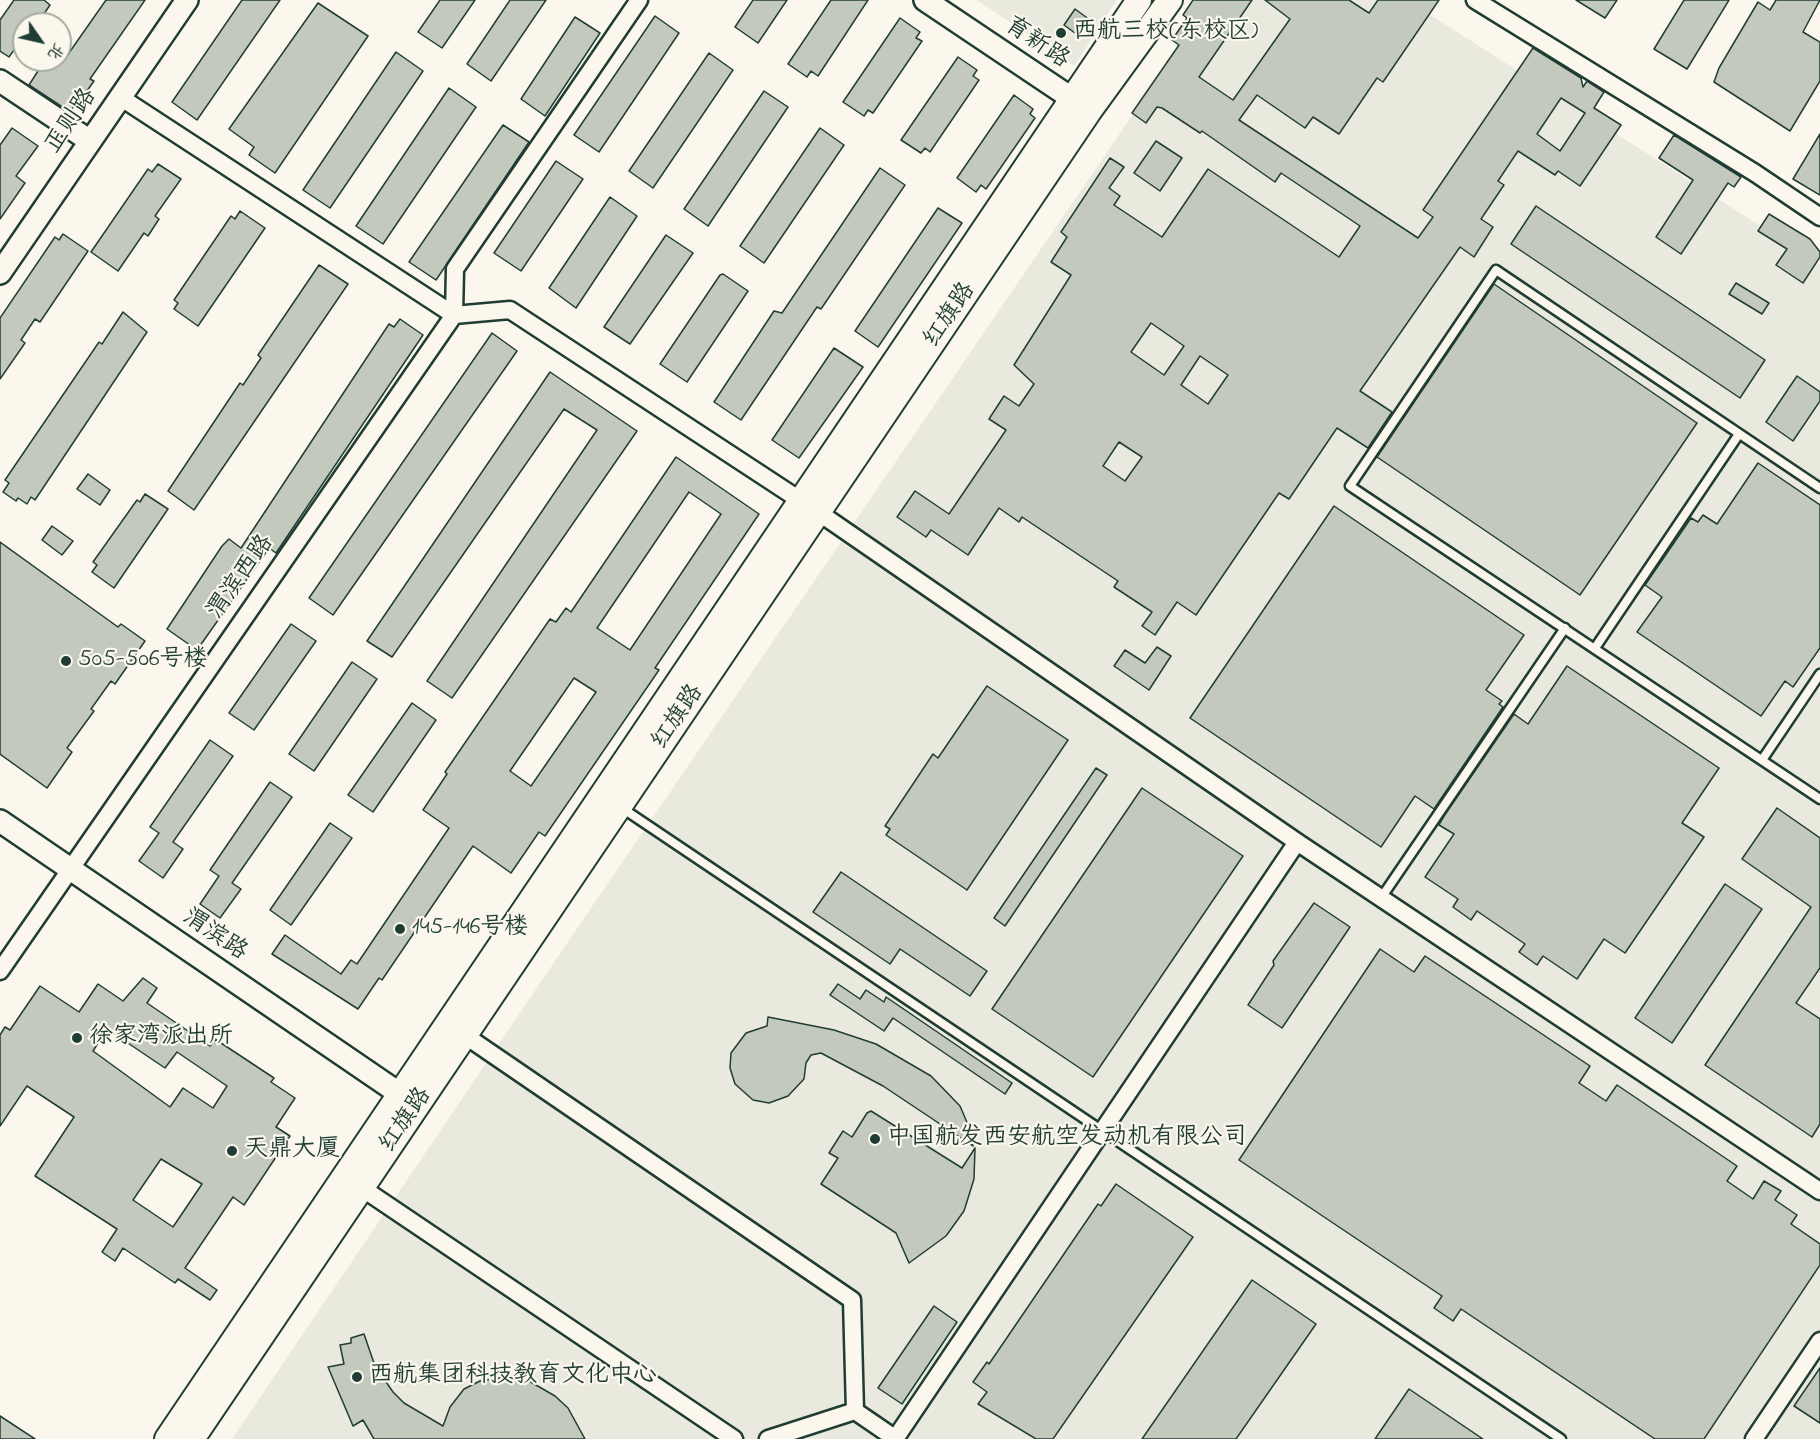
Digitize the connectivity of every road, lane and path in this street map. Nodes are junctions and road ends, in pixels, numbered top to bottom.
1 (187, 0) edge
2 (639, 0) edge
3 (924, 0) edge
4 (1138, 0) edge
5 (1170, 0) edge
6 (1475, 0) edge
7 (0, 81) edge
8 (120, 97) junction
9 (1081, 105) junction
10 (90, 141) junction
11 (1820, 217) edge
12 (0, 273) edge
13 (454, 315) junction
14 (1739, 434) junction
15 (1820, 489) edge
16 (809, 507) junction
17 (1565, 628) junction
18 (1595, 648) junction
19 (1820, 674) edge
20 (1762, 760) junction
21 (1820, 799) edge
22 (619, 806) junction
23 (0, 821) edge
24 (1297, 842) junction
25 (69, 868) junction
26 (1381, 898) junction
27 (0, 971) edge
28 (456, 1029) junction
29 (400, 1094) junction
30 (1102, 1132) junction
31 (353, 1182) junction
32 (1820, 1191) edge
33 (1820, 1341) edge
34 (855, 1412) junction
35 (167, 1439) edge
36 (192, 1439) edge
37 (734, 1439) edge
38 (768, 1439) edge
39 (895, 1439) edge
40 (1561, 1439) edge
41 (1754, 1439) edge

1 - 8 street, 正则路
2 - 13 street
3 - 9 street, 育新路
4 - 9 main road, 红旗路
5 - 9 main road, 红旗路
6 - 11 street
7 - 10 street
8 - 10 street, 正则路
8 - 13 street
9 - 16 main road, 红旗路
10 - 12 street, 正则路
13 - 16 street
13 - 25 street, 渭滨西路
14 - 15 lane
14 - 17 lane
14 - 18 lane
16 - 22 main road, 红旗路
16 - 24 street
16 - 28 main road, 红旗路
17 - 18 lane
17 - 26 lane
18 - 20 lane
19 - 20 lane
20 - 21 lane
22 - 28 main road, 红旗路
22 - 30 lane
23 - 25 street, 渭滨路
24 - 26 street
24 - 30 street
25 - 27 street, 渭滨西路
25 - 29 street, 渭滨路
26 - 32 street
28 - 29 main road, 红旗路
28 - 31 main road, 红旗路
28 - 34 street
29 - 31 main road, 红旗路
30 - 39 street
30 - 40 lane
31 - 35 main road, 红旗路
31 - 36 main road, 红旗路
31 - 37 street
33 - 41 street
34 - 38 street
34 - 39 street

